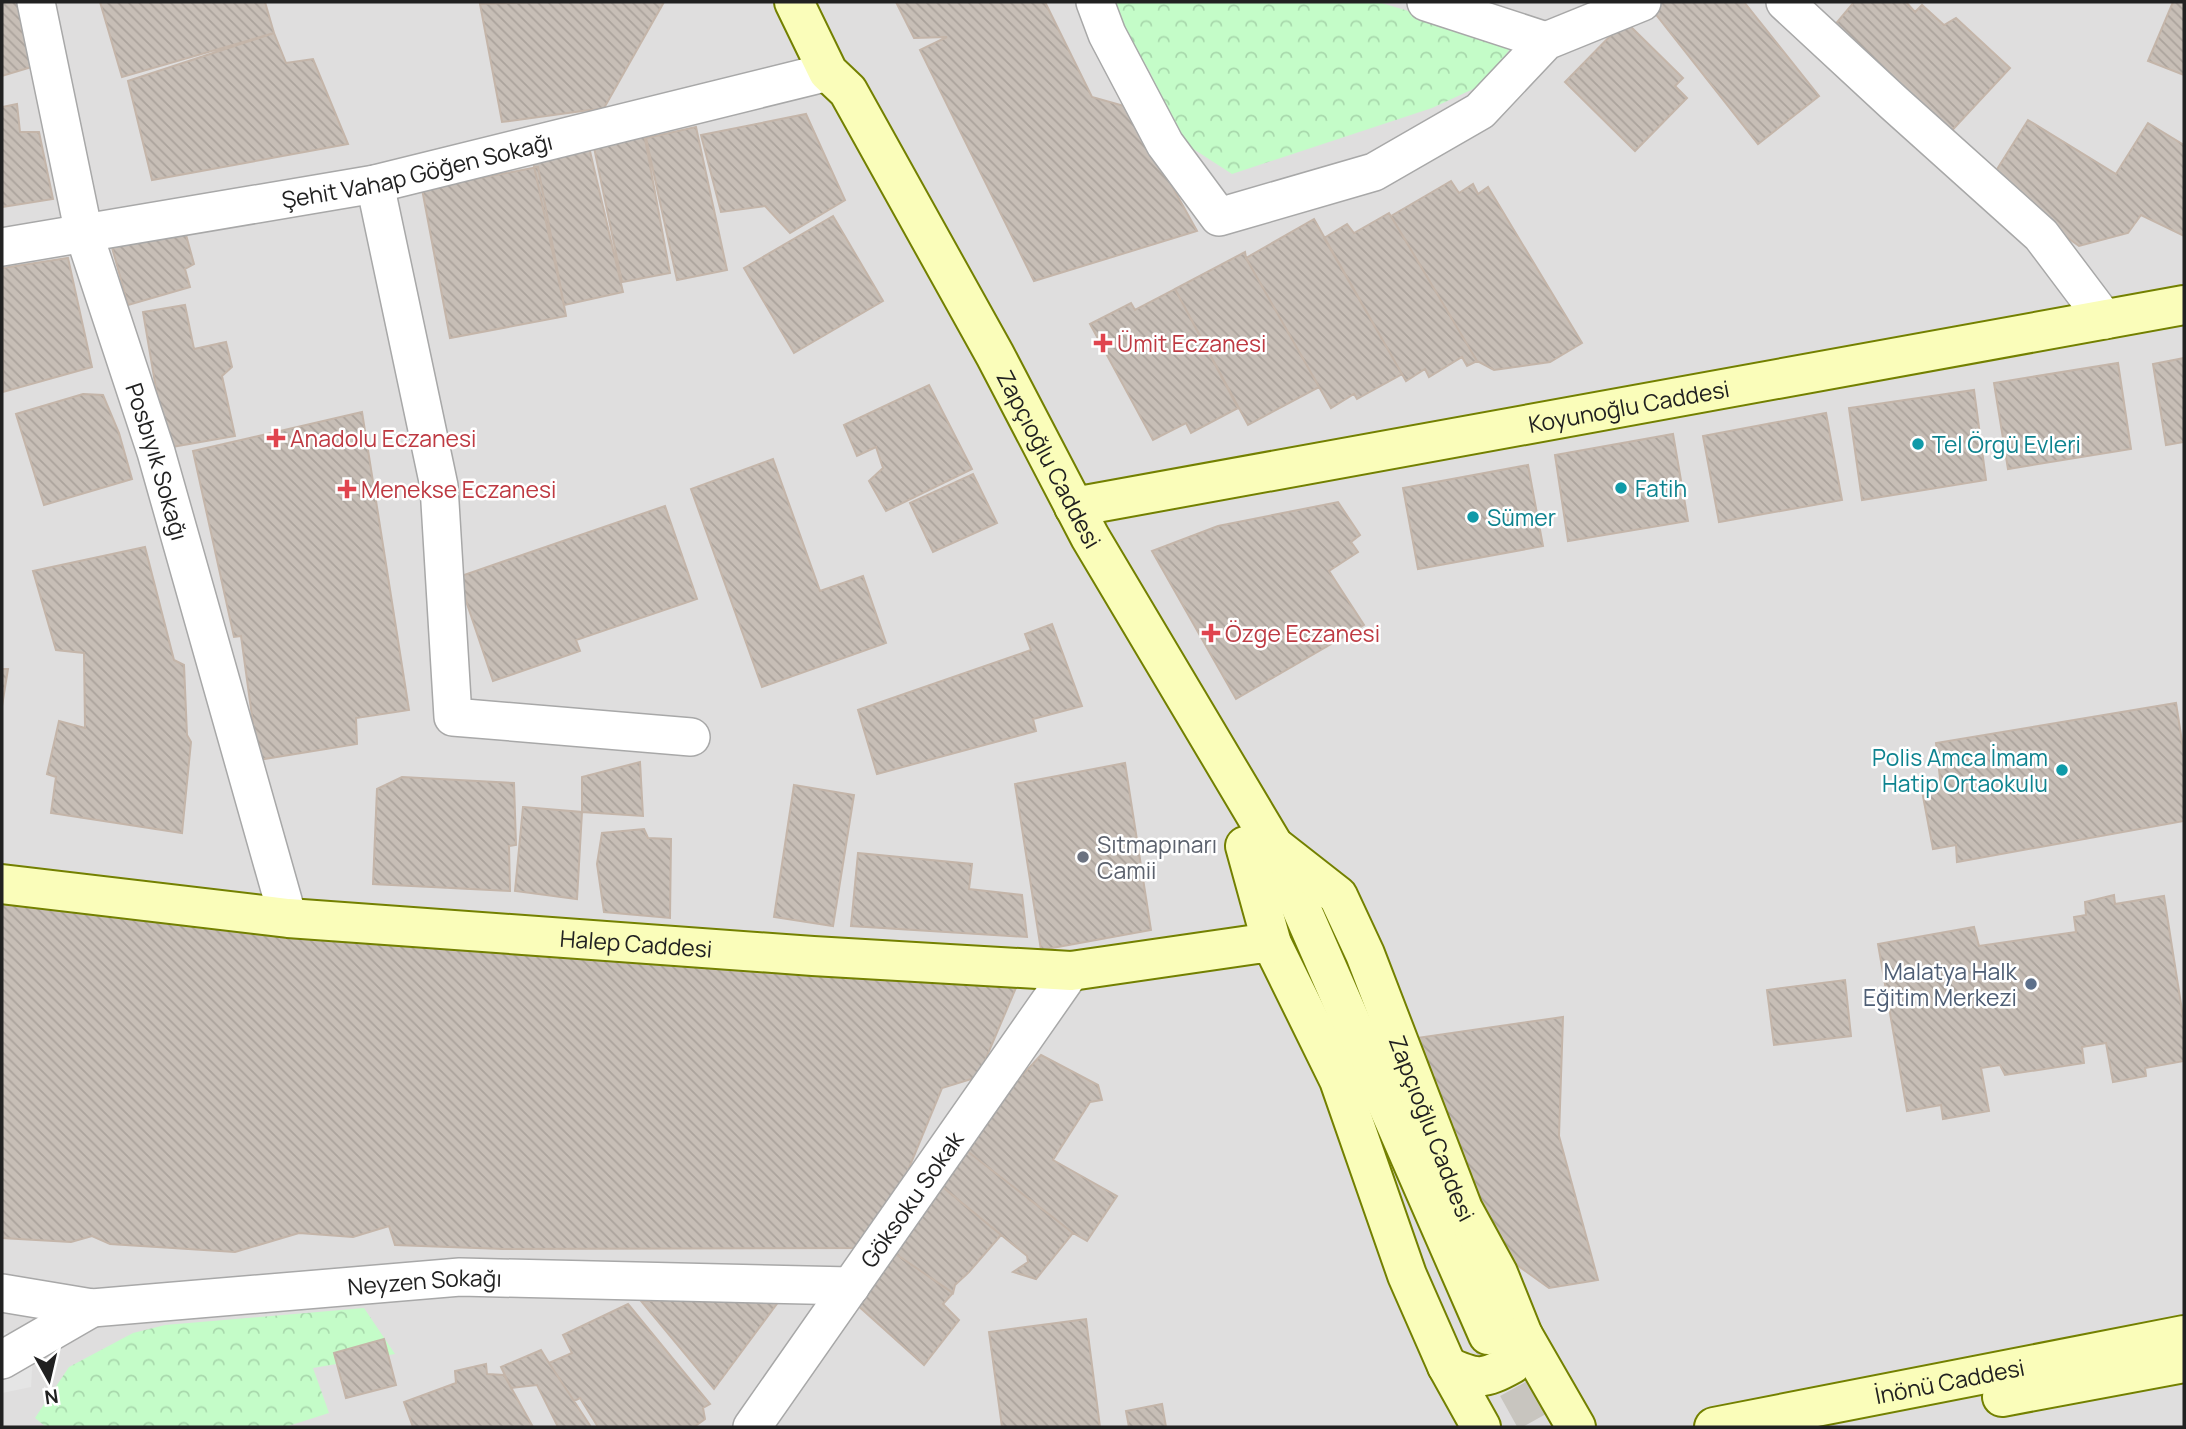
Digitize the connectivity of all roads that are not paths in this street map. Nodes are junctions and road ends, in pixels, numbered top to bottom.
1 (36, 2) edge
2 (794, 2) edge
3 (1095, 2) edge
4 (1426, 2) edge
5 (1642, 2) edge
6 (1785, 2) edge
7 (1546, 41) junction
8 (828, 72) junction
9 (375, 184) junction
10 (84, 234) junction
11 (2, 247) edge
12 (2184, 305) edge
13 (2105, 320) junction
14 (1074, 507) junction
15 (691, 737) dead end
16 (1260, 846) junction
17 (2, 884) edge
18 (288, 918) junction
19 (1272, 944) junction
20 (1071, 971) junction
21 (851, 1286) junction
22 (2, 1293) edge
23 (92, 1308) junction
24 (1506, 1335) junction
25 (2184, 1335) edge
26 (2, 1360) edge
27 (2184, 1363) edge
28 (1447, 1366) junction
29 (752, 1427) edge
30 (1481, 1427) edge
31 (1576, 1427) edge
32 (1714, 1427) edge
33 (1839, 1427) edge

1 - 10 street, Posbıyık Sokağı
2 - 8 main road, Zapçıoğlu Caddesi
3 - 7 street
4 - 7 street
5 - 7 street
6 - 13 street
8 - 9 street, Şehit Vahap Göğen Sokağı
8 - 14 main road, Zapçıoğlu Caddesi
8 - 16 main road, Zapçıoğlu Caddesi
9 - 10 street, Şehit Vahap Göğen Sokağı
9 - 15 street
10 - 11 street, Şehit Vahap Göğen Sokağı
10 - 18 street, Posbıyık Sokağı
12 - 13 main road, Koyunoğlu Caddesi
13 - 14 main road, Koyunoğlu Caddesi
14 - 16 main road, Zapçıoğlu Caddesi
16 - 19 main road, Zapçıoğlu Caddesi
16 - 24 main road, Zapçıoğlu Caddesi
16 - 24 main road, Zapçıoğlu Caddesi
17 - 18 main road, Halep Caddesi
18 - 20 main road, Halep Caddesi
19 - 20 main road, Halep Caddesi
19 - 28 main road, Zapçıoğlu Caddesi
20 - 21 street, Göksoku Sokak
21 - 23 street, Neyzen Sokağı
21 - 29 street, Göksoku Sokak
22 - 23 street, Neyzen Sokağı
23 - 26 street
24 - 28 main road
24 - 31 main road, Zapçıoğlu Caddesi
25 - 32 main road, İnönü Caddesi
27 - 33 main road, İnönü Caddesi
28 - 30 main road, Zapçıoğlu Caddesi

